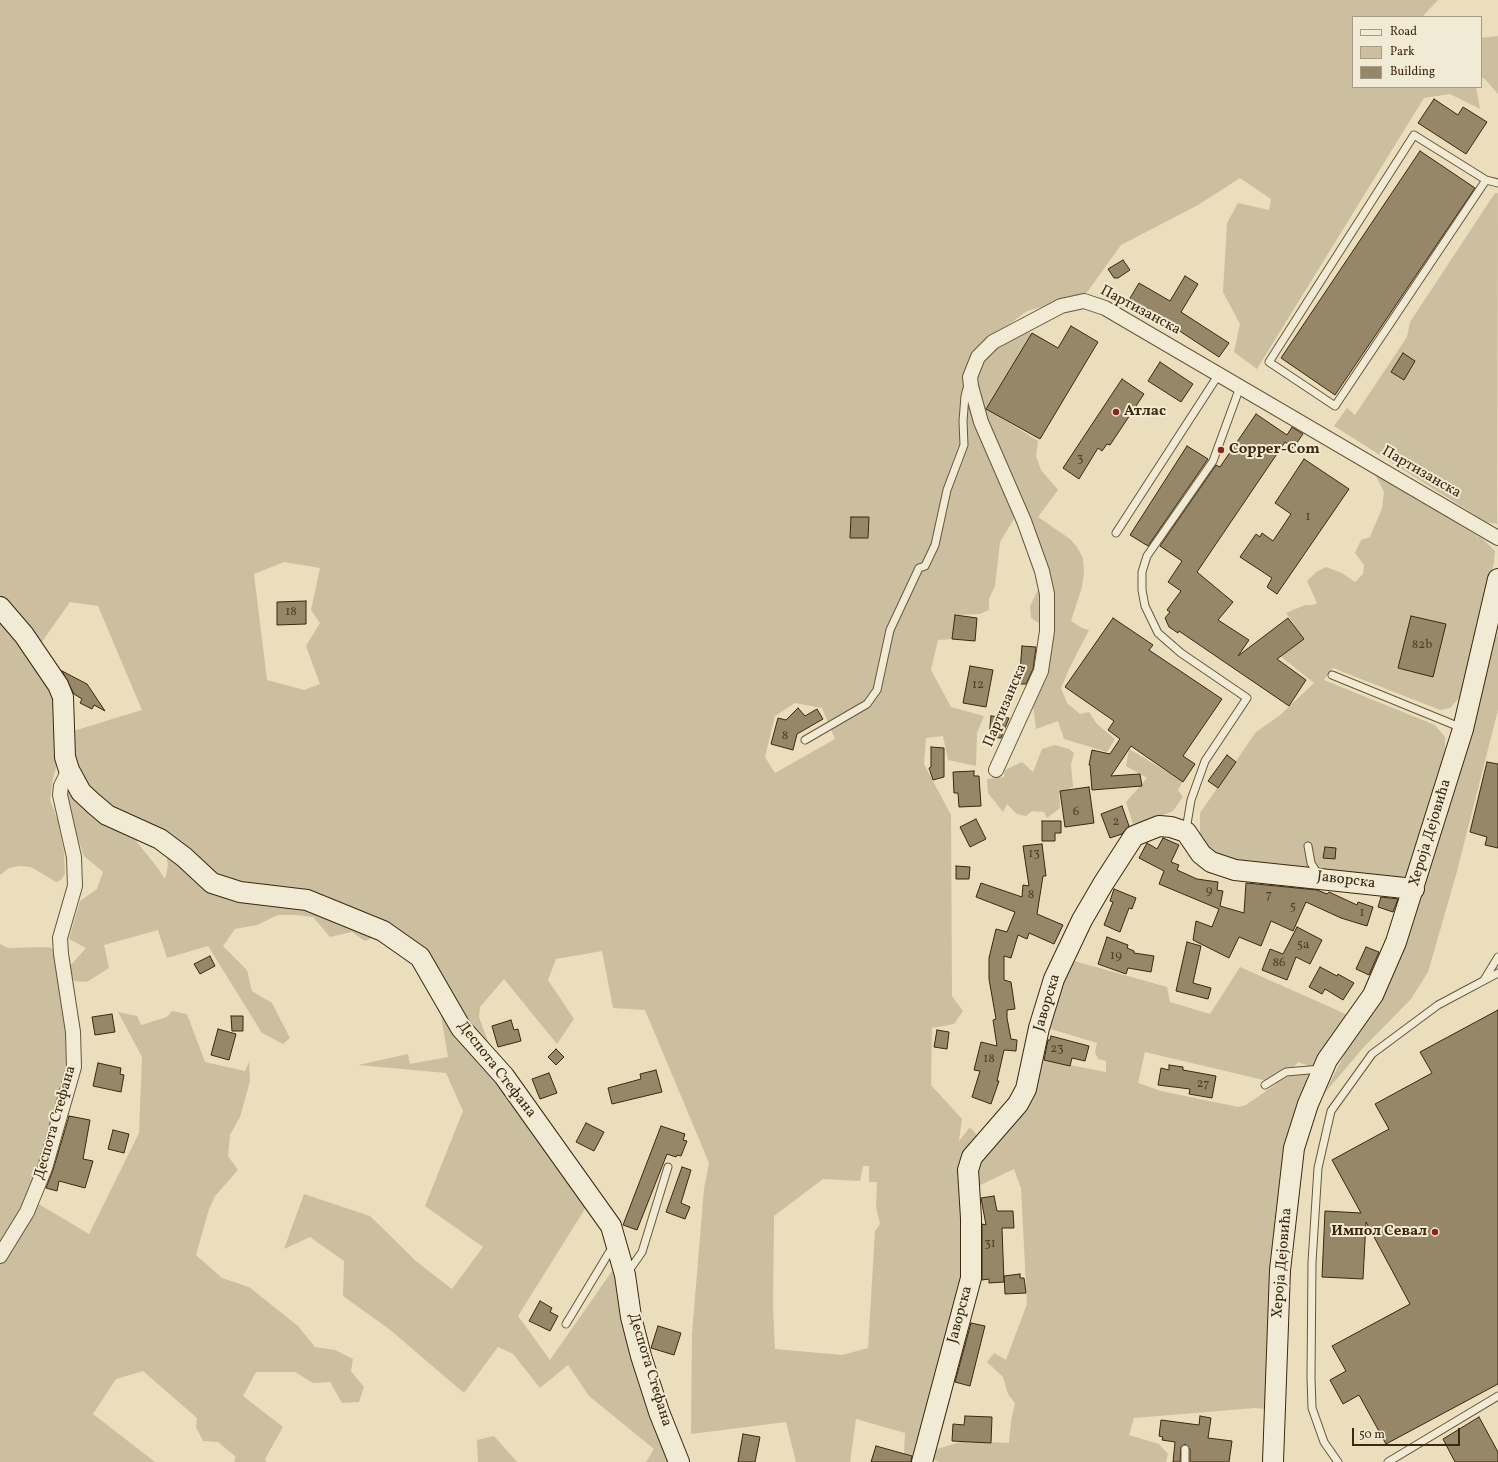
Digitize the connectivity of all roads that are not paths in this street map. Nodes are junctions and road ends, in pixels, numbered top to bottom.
1 (1486, 180) junction
2 (1498, 183) edge
3 (1219, 374) junction
4 (970, 377) junction
5 (1240, 387) junction
6 (1116, 533) dead end
7 (1498, 538) edge
8 (1498, 579) edge
9 (1495, 602) edge
10 (0, 607) edge
11 (1332, 675) dead end
12 (1464, 729) junction
13 (805, 740) dead end
14 (69, 770) junction
15 (996, 770) dead end
16 (1186, 832) junction
17 (1308, 846) dead end
18 (1320, 878) junction
19 (1414, 889) junction
20 (1498, 956) edge
21 (1498, 973) edge
22 (1484, 980) junction
23 (1323, 1069) junction
24 (1265, 1085) dead end
25 (668, 1167) dead end
26 (615, 1242) junction
27 (0, 1256) edge
28 (625, 1275) junction
29 (566, 1324) dead end
30 (1498, 1396) edge
31 (1185, 1449) dead end
32 (679, 1462) edge
33 (922, 1462) edge
34 (1185, 1462) edge
35 (1273, 1462) edge
36 (1338, 1462) edge
37 (1388, 1462) edge

1 - 1 lane
1 - 2 lane
3 - 4 street, Партизанска
3 - 5 street, Партизанска
3 - 6 lane
4 - 13 lane
4 - 15 street, Партизанска
5 - 7 street, Партизанска
5 - 16 lane
8 - 9 street, Хероја Дејовића
9 - 12 street, Хероја Дејовића
10 - 14 street, Деспота Стефана
11 - 12 lane
12 - 19 street, Хероја Дејовића
14 - 26 street, Деспота Стефана
14 - 27 street, Деспота Стефана
16 - 18 street, Јаворска
16 - 33 street, Јаворска
17 - 18 lane
18 - 19 street, Јаворска
19 - 23 street, Хероја Дејовића
20 - 22 lane
21 - 22 lane
22 - 36 lane
23 - 24 lane
23 - 35 street, Хероја Дејовића
25 - 28 lane
26 - 28 street, Деспота Стефана
26 - 29 lane
28 - 32 street, Деспота Стефана
30 - 37 lane
31 - 34 lane

